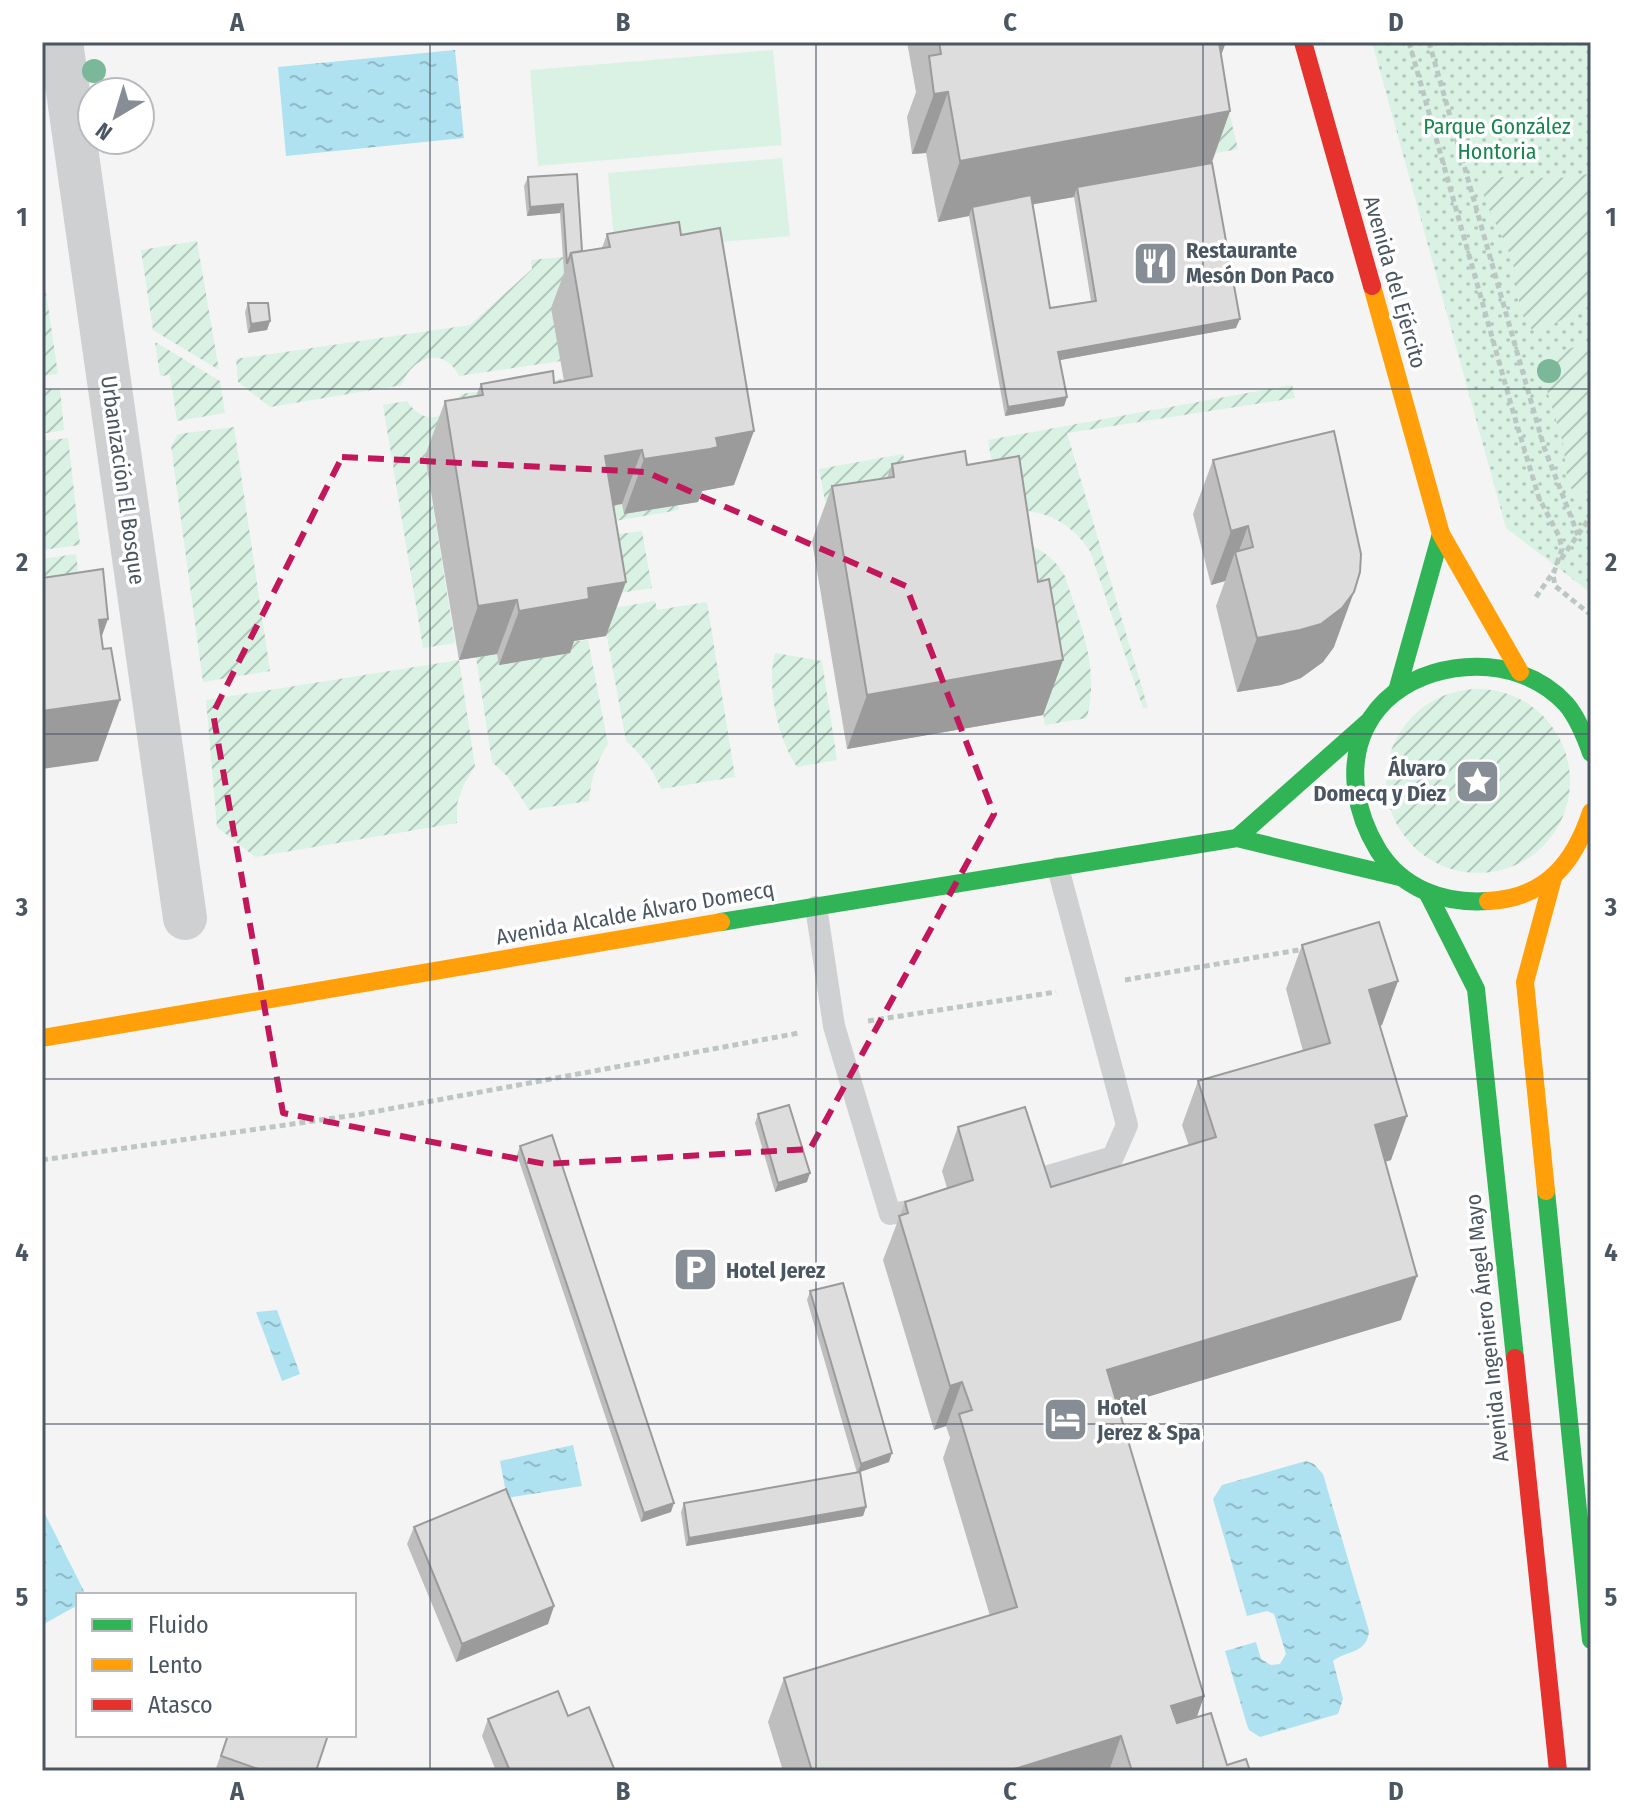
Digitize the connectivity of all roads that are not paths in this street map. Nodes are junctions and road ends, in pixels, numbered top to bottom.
1 (61, 42) edge
2 (1303, 42) edge
3 (1441, 534) junction
4 (1520, 672) junction
5 (1397, 691) junction
6 (1369, 721) junction
7 (1591, 753) edge
8 (1591, 812) edge
9 (1237, 838) junction
10 (1058, 868) junction
11 (1400, 877) junction
12 (1553, 878) junction
13 (1427, 892) junction
14 (816, 907) junction
15 (185, 918) dead end
16 (42, 1038) edge
17 (1021, 1184) edge
18 (951, 1203) edge
19 (1591, 1640) edge
20 (1558, 1771) edge

1 - 15 street, Urbanización El Bosque
2 - 3 main road, Avenida del Ejército
3 - 4 main road, Avenida del Ejército
3 - 5 main road
4 - 5 main road
4 - 7 main road
5 - 6 main road
6 - 9 main road
6 - 11 main road
8 - 12 main road
9 - 10 main road, Avenida Alcalde Álvaro Domecq
9 - 11 main road, Avenida Alcalde Álvaro Domecq
10 - 14 main road, Avenida Alcalde Álvaro Domecq
10 - 17 lane
11 - 13 main road
12 - 13 main road
12 - 19 main road
13 - 20 main road, Avenida Ingeniero Ángel Mayo
14 - 16 main road, Avenida Alcalde Álvaro Domecq
14 - 18 lane

